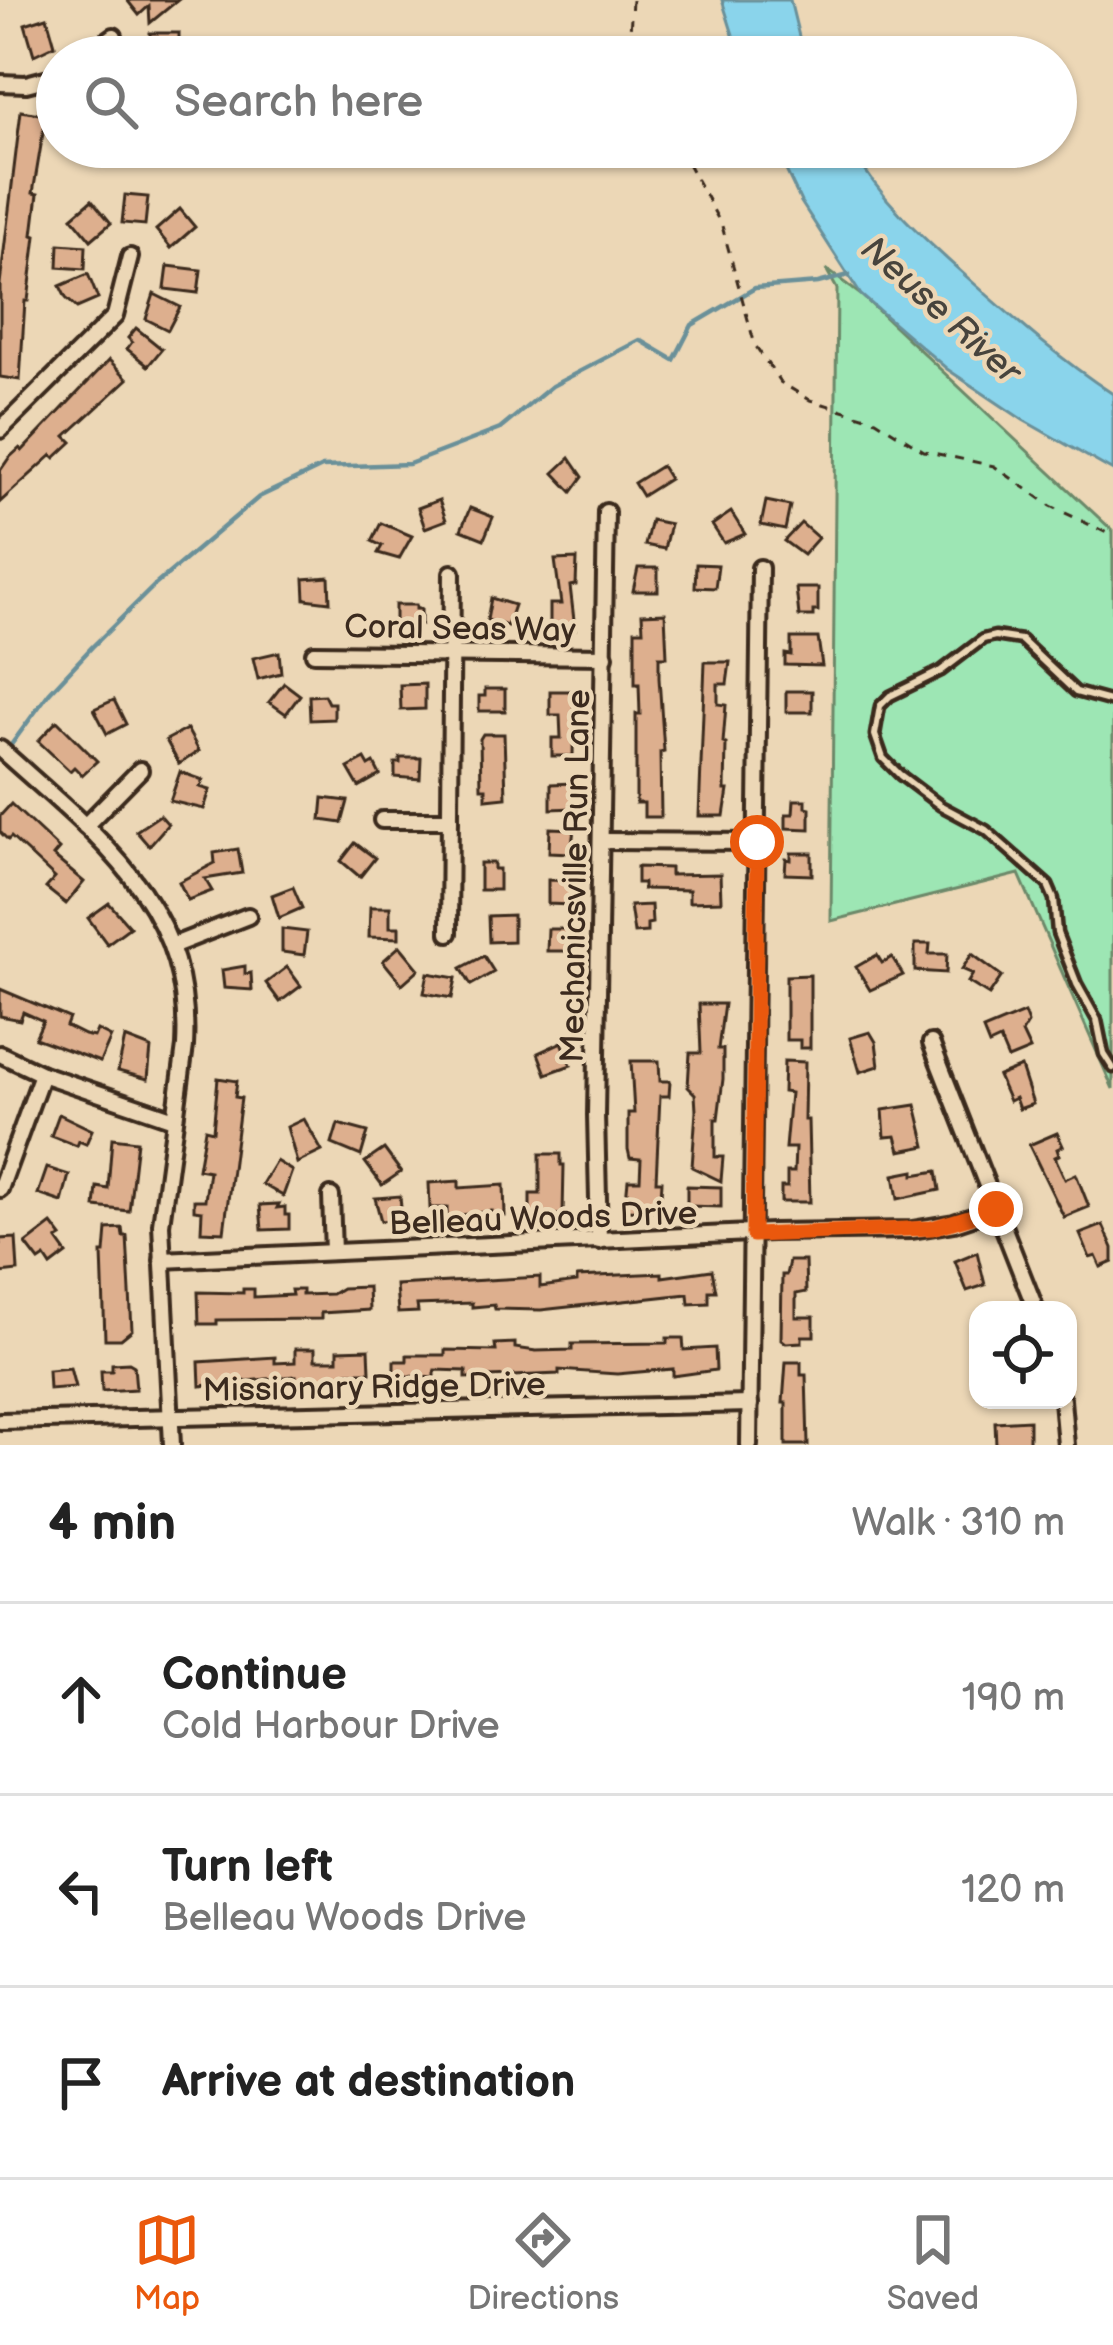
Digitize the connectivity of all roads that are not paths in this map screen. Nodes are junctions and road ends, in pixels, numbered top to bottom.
1 (36, 81) edge
2 (0, 82) edge
3 (130, 257) dead end
4 (0, 429) edge
5 (606, 512) dead end
6 (760, 568) dead end
7 (452, 573) dead end
8 (314, 653) dead end
9 (452, 654) junction
10 (604, 656) junction
11 (1113, 702) edge
12 (0, 749) edge
13 (140, 770) dead end
14 (382, 820) dead end
15 (450, 820) junction
16 (85, 826) junction
17 (603, 841) junction
18 (757, 842) junction
19 (248, 916) dead end
20 (449, 933) dead end
21 (174, 945) junction
22 (931, 1043) dead end
23 (0, 1054) edge
24 (1113, 1068) edge
25 (42, 1074) junction
26 (174, 1119) junction
27 (0, 1189) edge
28 (331, 1196) dead end
29 (996, 1209) junction
30 (753, 1235) junction
31 (599, 1241) junction
32 (333, 1252) junction
33 (162, 1260) junction
34 (1032, 1301) edge
35 (750, 1404) junction
36 (1063, 1409) edge
37 (171, 1417) junction
38 (0, 1421) edge
39 (172, 1445) edge
40 (749, 1445) edge
41 (1066, 1445) edge

1 - 2 street
3 - 4 street
5 - 10 street, Mechanicsville Run Lane
6 - 18 street
7 - 9 street
8 - 9 street, Coral Seas Way
9 - 10 street, Coral Seas Way
9 - 15 street
10 - 17 street, Mechanicsville Run Lane
11 - 24 lane
12 - 16 street
13 - 16 street
14 - 15 street
15 - 20 street
16 - 21 street
17 - 18 street
17 - 31 street, Mechanicsville Run Lane
18 - 30 street
19 - 21 street
21 - 26 street
22 - 29 street
23 - 25 street
25 - 26 street
25 - 27 street
26 - 33 street
28 - 32 street
29 - 30 street, Belleau Woods Drive
29 - 34 street
30 - 31 street, Belleau Woods Drive
30 - 35 street
31 - 32 street, Belleau Woods Drive
32 - 33 street, Belleau Woods Drive
33 - 37 street
35 - 37 street, Missionary Ridge Drive
35 - 40 street
36 - 41 street
37 - 38 street, Missionary Ridge Drive
37 - 39 street

